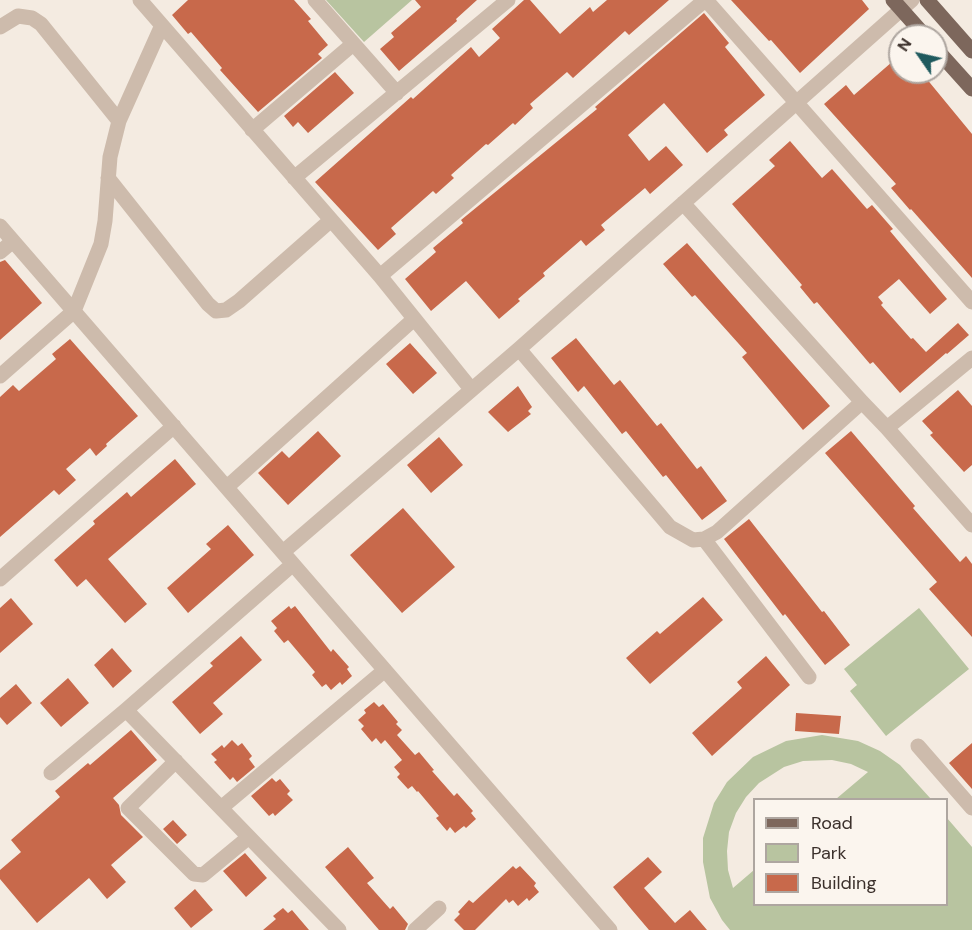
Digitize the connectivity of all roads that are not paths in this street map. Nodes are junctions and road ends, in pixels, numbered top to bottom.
1 (140, 0) edge
2 (315, 0) edge
3 (508, 0) edge
4 (706, 0) edge
5 (927, 0) edge
6 (902, 3) edge
7 (917, 24) edge
8 (162, 25) junction
9 (0, 27) edge
10 (353, 44) junction
11 (972, 51) edge
12 (948, 62) edge
13 (972, 89) edge
14 (397, 93) junction
15 (796, 103) junction
16 (119, 121) junction
17 (252, 130) junction
18 (108, 178) junction
19 (294, 178) junction
20 (683, 203) junction
21 (331, 220) junction
22 (0, 226) edge
23 (13, 241) junction
24 (0, 252) edge
25 (380, 276) junction
26 (972, 302) edge
27 (74, 310) junction
28 (414, 319) junction
29 (519, 349) junction
30 (972, 358) edge
31 (0, 376) edge
32 (471, 389) junction
33 (861, 402) junction
34 (174, 426) junction
35 (887, 428) junction
36 (227, 487) junction
37 (972, 525) edge
38 (704, 539) junction
39 (288, 558) junction
40 (0, 579) edge
41 (385, 670) junction
42 (809, 677) dead end
43 (126, 710) junction
44 (918, 746) dead end
45 (176, 761) junction
46 (51, 773) dead end
47 (221, 808) junction
48 (972, 808) edge
49 (249, 837) junction
50 (439, 908) dead end
51 (339, 930) edge
52 (415, 930) edge
53 (610, 930) edge

1 - 8 street
2 - 10 street
3 - 14 street
4 - 15 street
4 - 25 street
5 - 11 main road
6 - 7 main road
6 - 15 street
8 - 16 street
8 - 17 street
9 - 16 street
10 - 14 street
10 - 17 street
12 - 13 main road
14 - 19 street
15 - 20 street
15 - 26 street
16 - 18 street
17 - 19 street
18 - 21 street
18 - 27 street
19 - 21 street
20 - 29 street
20 - 33 street
21 - 25 street
22 - 23 street
23 - 24 street
23 - 27 street
25 - 28 street
27 - 31 street
27 - 34 street
28 - 32 street
28 - 36 street
29 - 32 street
29 - 38 street
30 - 35 street
32 - 39 street
33 - 35 street
33 - 38 street
34 - 36 street
34 - 40 street
35 - 37 street
36 - 39 street
38 - 42 street
39 - 41 street
39 - 43 street
41 - 47 street
41 - 53 street
43 - 45 street
43 - 46 street
44 - 48 street
45 - 47 street
45 - 49 street
47 - 49 street
49 - 51 street
50 - 52 street

